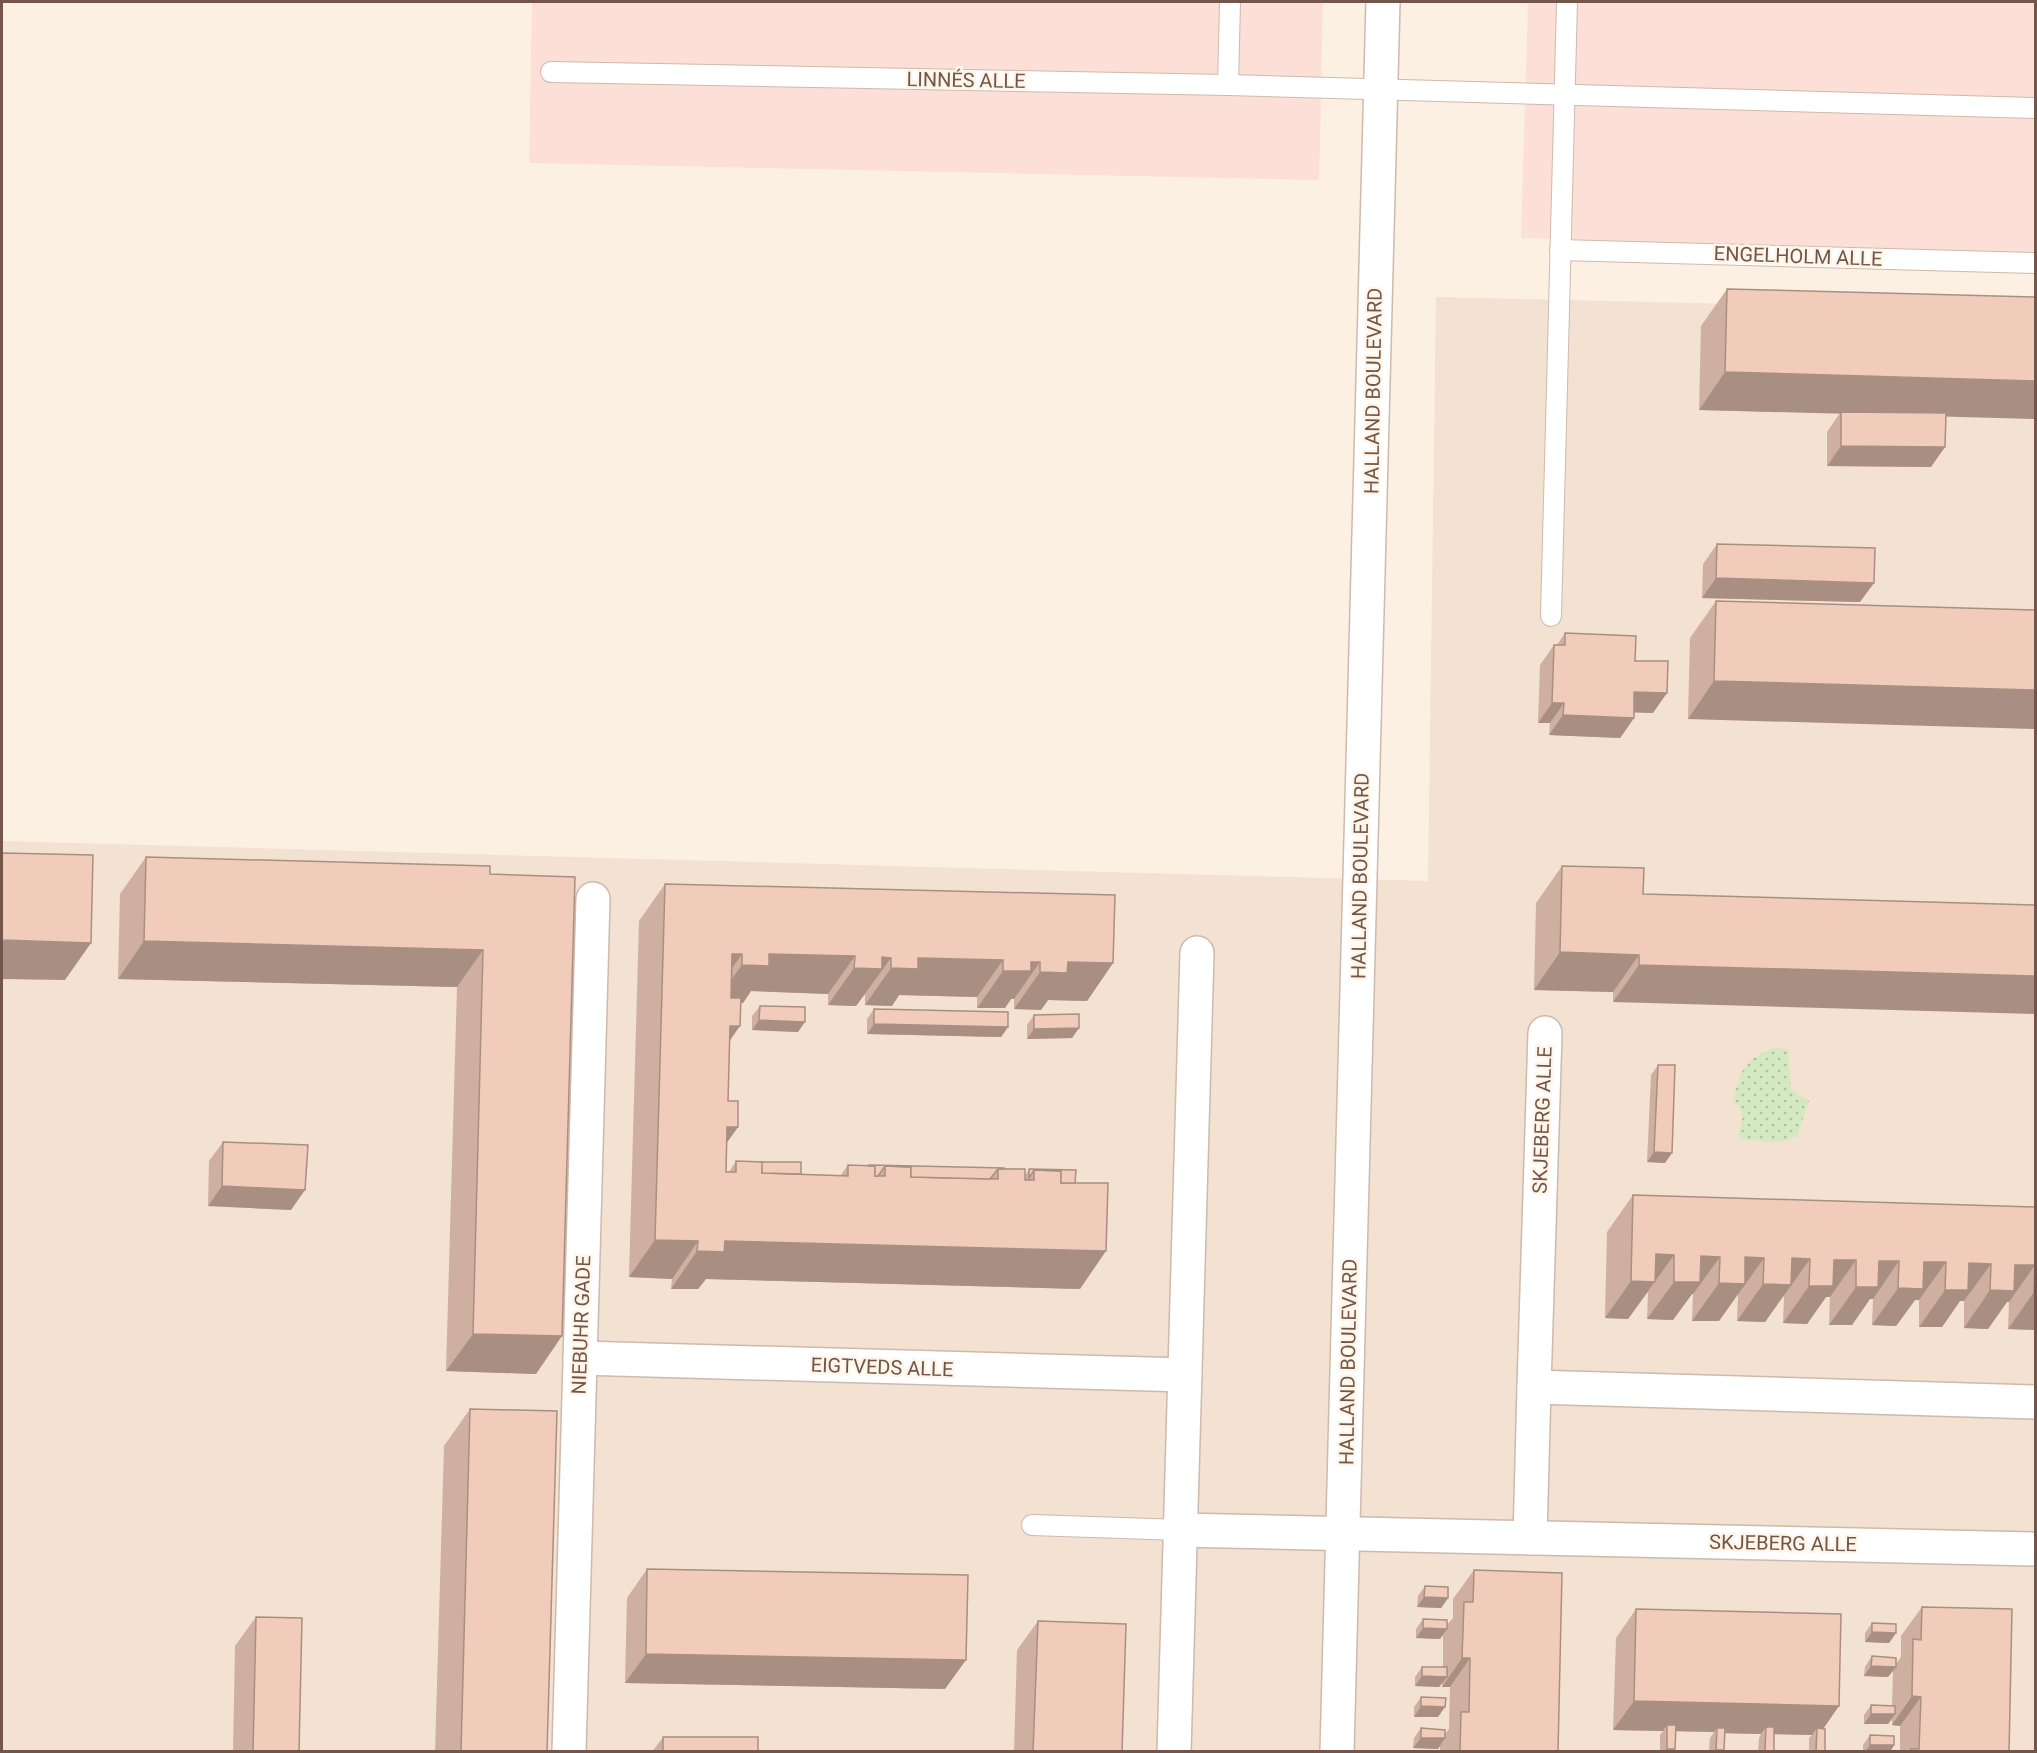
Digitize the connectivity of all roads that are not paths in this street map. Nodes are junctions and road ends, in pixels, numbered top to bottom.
1 (1230, 2) edge
2 (1383, 2) edge
3 (1567, 2) edge
4 (551, 72) dead end
5 (1228, 85) junction
6 (1381, 90) junction
7 (1564, 95) junction
8 (2036, 108) edge
9 (1560, 250) junction
10 (2036, 263) edge
11 (1551, 616) dead end
12 (593, 899) dead end
13 (1197, 953) dead end
14 (1545, 1033) dead end
15 (580, 1358) junction
16 (1185, 1375) junction
17 (1534, 1387) junction
18 (2036, 1402) edge
19 (1032, 1525) dead end
20 (1181, 1530) junction
21 (1343, 1535) junction
22 (1530, 1538) junction
23 (2036, 1549) edge
24 (568, 1752) edge
25 (1174, 1752) edge
26 (1337, 1752) edge

1 - 5 lane
2 - 6 street, HALLAND BOULEVARD
3 - 7 lane
4 - 5 lane, LINNÉS ALLE
5 - 6 lane, LINNÉS ALLE
6 - 7 lane
6 - 21 street, HALLAND BOULEVARD
7 - 8 lane
7 - 9 lane
9 - 10 lane, ENGELHOLM ALLE
9 - 11 lane
12 - 15 street, NIEBUHR GADE
13 - 16 street
14 - 17 street, SKJEBERG ALLE
15 - 16 street, EIGTVEDS ALLE
15 - 24 street, NIEBUHR GADE
16 - 20 street
17 - 18 street
17 - 22 street, SKJEBERG ALLE
19 - 20 lane
20 - 21 street
20 - 25 street
21 - 22 street, SKJEBERG ALLE
21 - 26 street, HALLAND BOULEVARD
22 - 23 street, SKJEBERG ALLE

